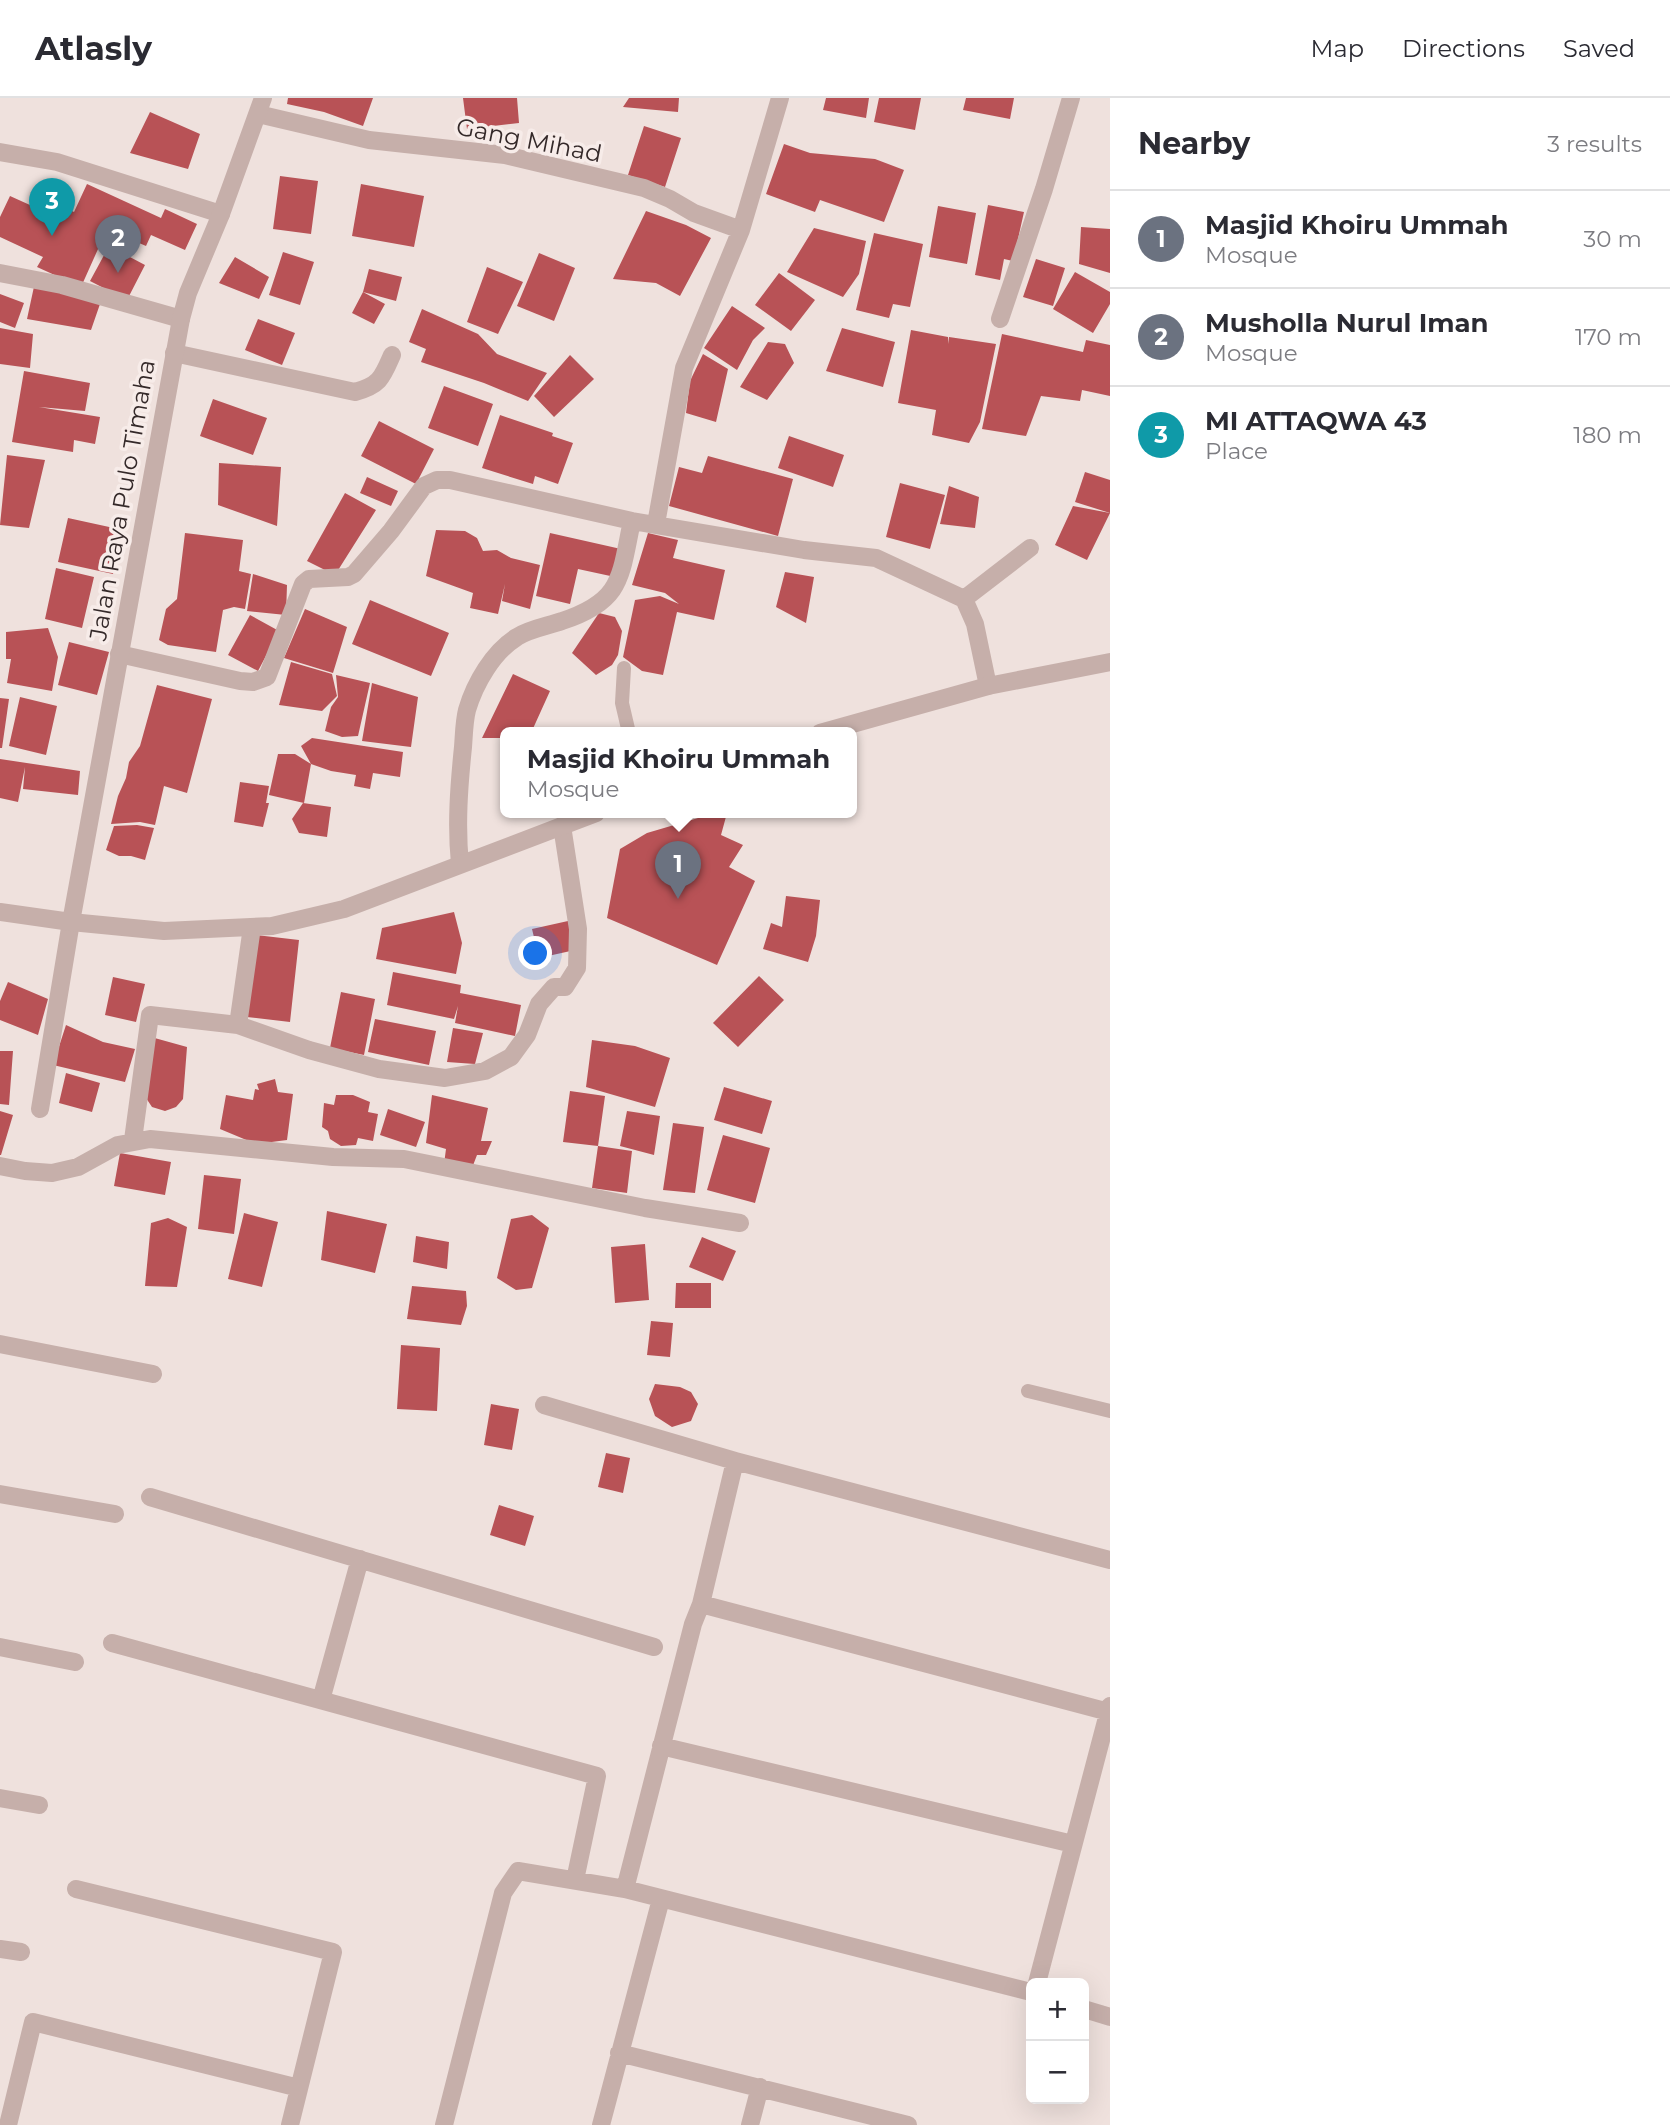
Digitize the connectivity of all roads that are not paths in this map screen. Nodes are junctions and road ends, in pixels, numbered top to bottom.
1 (780, 98) edge
2 (1071, 98) edge
3 (261, 106) edge
4 (0, 152) edge
5 (221, 214) junction
6 (741, 230) junction
7 (0, 273) edge
8 (181, 319) junction
9 (1000, 319) dead end
10 (174, 353) junction
11 (392, 355) dead end
12 (632, 521) junction
13 (656, 524) junction
14 (1030, 548) dead end
15 (964, 599) junction
16 (119, 654) junction
17 (1110, 662) edge
18 (624, 668) dead end
19 (988, 685) junction
20 (627, 727) edge
21 (841, 727) edge
22 (583, 818) edge
23 (562, 826) junction
24 (460, 864) junction
25 (0, 912) edge
26 (71, 922) junction
27 (252, 927) junction
28 (238, 1025) junction
29 (40, 1109) dead end
30 (133, 1140) junction
31 (0, 1166) edge
32 (740, 1223) dead end
33 (0, 1344) edge
34 (153, 1374) dead end
35 (1028, 1391) dead end
36 (544, 1405) dead end
37 (1110, 1411) edge
38 (735, 1461) junction
39 (0, 1494) edge
40 (150, 1497) dead end
41 (115, 1514) dead end
42 (360, 1559) junction
43 (1110, 1560) edge
44 (701, 1604) junction
45 (112, 1643) dead end
46 (0, 1647) edge
47 (653, 1647) dead end
48 (75, 1662) dead end
49 (321, 1700) junction
50 (1109, 1709) edge
51 (661, 1746) junction
52 (0, 1798) edge
53 (39, 1805) dead end
54 (1073, 1844) junction
55 (575, 1880) junction
56 (76, 1889) dead end
57 (625, 1889) junction
58 (661, 1899) junction
59 (0, 1949) edge
60 (21, 1952) dead end
61 (1038, 1978) edge
62 (1026, 1991) edge
63 (1089, 2011) edge
64 (1110, 2017) edge
65 (619, 2053) junction
66 (760, 2087) junction
67 (299, 2088) junction
68 (897, 2124) edge
69 (8, 2125) edge
70 (290, 2125) edge
71 (444, 2125) edge
72 (601, 2125) edge
73 (750, 2125) edge

1 - 6 street
2 - 9 street
3 - 5 street, Jalan Raya Pulo Timaha
3 - 6 street, Gang Mihad
4 - 5 street
5 - 8 street, Jalan Raya Pulo Timaha
6 - 13 street
7 - 8 street
8 - 10 street, Jalan Raya Pulo Timaha
10 - 11 street
10 - 16 street, Jalan Raya Pulo Timaha
12 - 13 street
12 - 16 street
12 - 24 street
13 - 15 street
14 - 15 street
15 - 19 street
16 - 26 street, Jalan Raya Pulo Timaha
17 - 19 street
18 - 20 lane
19 - 21 street
22 - 23 street
23 - 24 street
23 - 28 street
24 - 27 street
25 - 26 street
26 - 27 street
26 - 29 street, Jalan Raya Pulo Timaha
27 - 28 street
28 - 30 street
30 - 31 street
30 - 32 street
33 - 34 street
35 - 37 lane
36 - 38 street
38 - 43 street
38 - 44 street
39 - 41 street
40 - 42 street
42 - 47 street
42 - 49 street
44 - 50 street
44 - 51 street
45 - 49 street
46 - 48 street
49 - 55 street
50 - 54 street
51 - 54 street
51 - 57 street
52 - 53 street
54 - 61 street
55 - 57 street
55 - 71 street
56 - 67 street
57 - 58 street
58 - 62 street
58 - 65 street
59 - 60 street
63 - 64 street
65 - 66 street
65 - 72 street
66 - 68 street
66 - 73 street
67 - 69 street
67 - 70 street

